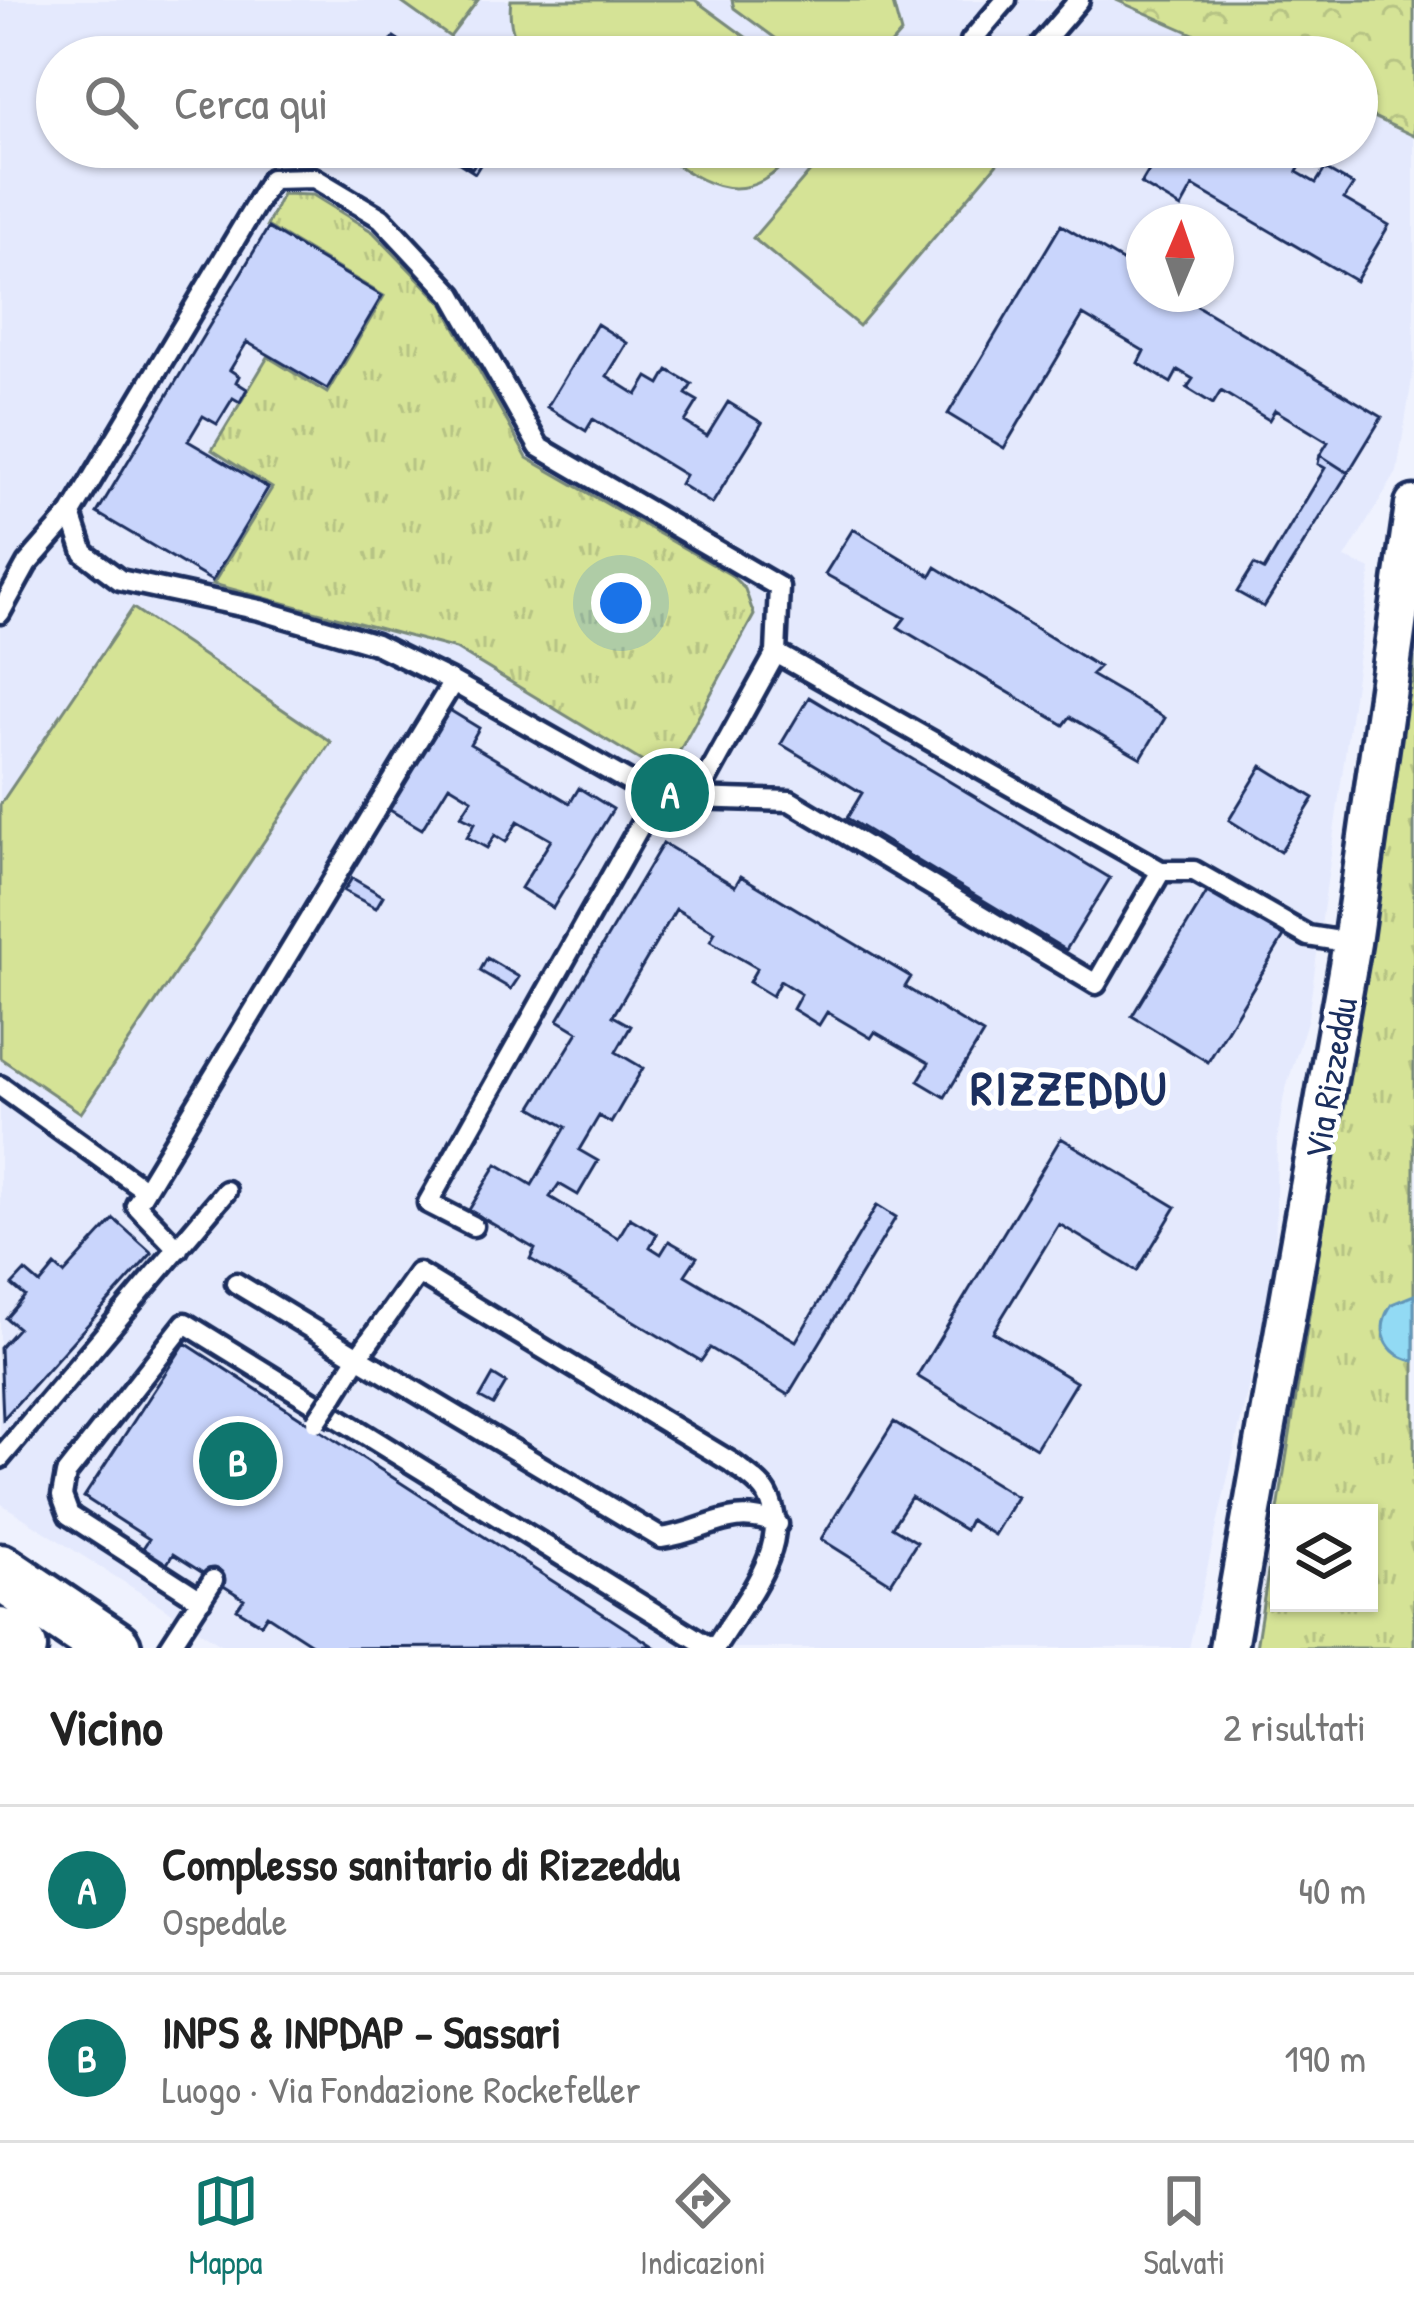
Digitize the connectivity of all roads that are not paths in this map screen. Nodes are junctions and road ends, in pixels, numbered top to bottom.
1 (1006, 0) edge
2 (1079, 0) edge
3 (975, 36) edge
4 (1048, 36) edge
5 (1414, 505) edge
6 (71, 514) junction
7 (0, 613) edge
8 (776, 652) junction
9 (454, 682) junction
10 (656, 797) junction
11 (696, 798) junction
12 (1161, 872) junction
13 (1352, 943) junction
14 (0, 1086) edge
15 (145, 1190) junction
16 (226, 1192) dead end
17 (473, 1226) dead end
18 (178, 1249) junction
19 (236, 1283) dead end
20 (358, 1357) junction
21 (315, 1424) dead end
22 (0, 1458) edge
23 (778, 1524) junction
24 (0, 1572) edge
25 (213, 1580) dead end
26 (201, 1600) junction
27 (0, 1636) edge
28 (19, 1648) edge
29 (113, 1648) edge
30 (169, 1648) edge
31 (713, 1648) edge
32 (1228, 1648) edge

1 - 3 lane
2 - 4 lane
5 - 13 street, Via Rizzeddu
6 - 7 lane
6 - 8 lane
6 - 9 lane
8 - 11 lane
8 - 12 lane
9 - 10 lane
9 - 15 lane
10 - 11 lane
10 - 17 lane
11 - 12 lane
12 - 13 lane
13 - 32 street, Via Rizzeddu
14 - 15 lane
15 - 18 lane
16 - 18 lane
18 - 22 lane
19 - 20 lane
20 - 21 lane, bridge
20 - 23 lane
20 - 23 lane
23 - 31 lane
24 - 29 main road
25 - 26 lane
26 - 30 lane
26 - 31 lane
27 - 28 main road

